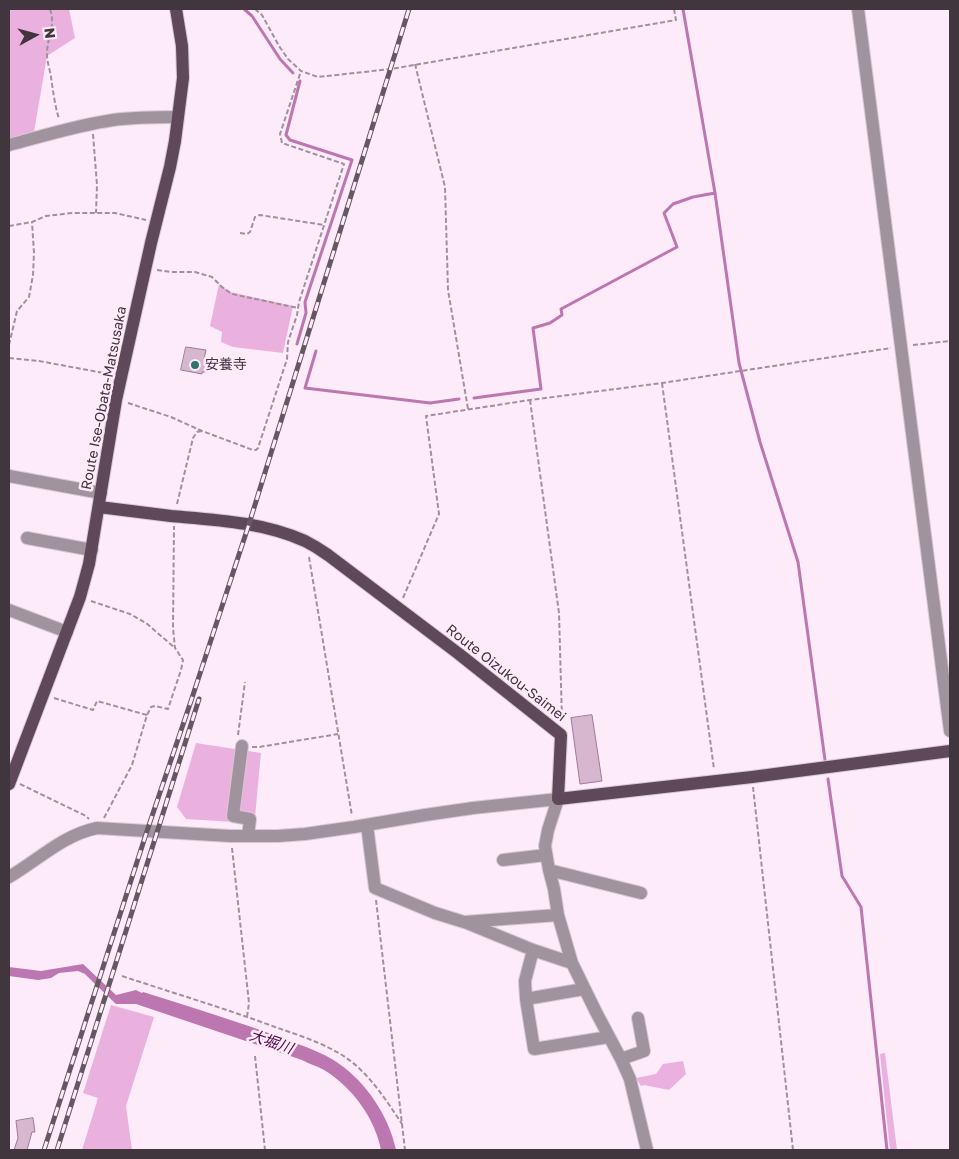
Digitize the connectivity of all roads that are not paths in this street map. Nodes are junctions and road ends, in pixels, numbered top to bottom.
1 (176, 9) edge
2 (858, 9) edge
3 (178, 117) junction
4 (9, 145) edge
5 (9, 476) edge
6 (101, 493) junction
7 (99, 507) junction
8 (27, 538) dead end
9 (92, 550) junction
10 (9, 610) edge
11 (67, 632) junction
12 (950, 731) edge
13 (242, 746) road end
14 (950, 751) edge
15 (10, 781) edge
16 (558, 799) junction
17 (360, 826) junction
18 (248, 836) junction
19 (546, 855) junction
20 (503, 860) dead end
21 (549, 870) junction
22 (9, 877) edge
23 (641, 893) dead end
24 (558, 914) junction
25 (464, 922) junction
26 (533, 950) junction
27 (572, 963) junction
28 (584, 989) junction
29 (526, 999) junction
30 (638, 1018) dead end
31 (609, 1037) junction
32 (621, 1059) junction
33 (647, 1150) edge

1 - 3 main road, Route Ise-Obata-Matsusaka
2 - 12 street
3 - 4 street
3 - 6 main road, Route Ise-Obata-Matsusaka
5 - 6 street
6 - 7 main road, Route Ise-Obata-Matsusaka
7 - 9 main road, Route Ise-Obata-Matsusaka
7 - 16 main road, Route Oizukou-Saimei
8 - 9 street
9 - 11 main road, Route Ise-Obata-Matsusaka
10 - 11 street
11 - 15 main road, Route Ise-Obata-Matsusaka
13 - 18 street
14 - 16 main road
16 - 17 street
16 - 19 street
17 - 18 street
17 - 25 street
18 - 22 street
19 - 20 street
19 - 21 street
21 - 23 street
21 - 24 street
24 - 25 street
24 - 27 street
25 - 26 street
26 - 27 street
26 - 29 street
27 - 28 street
28 - 29 street
28 - 31 street
29 - 31 street
30 - 32 street
31 - 32 street
32 - 33 street

